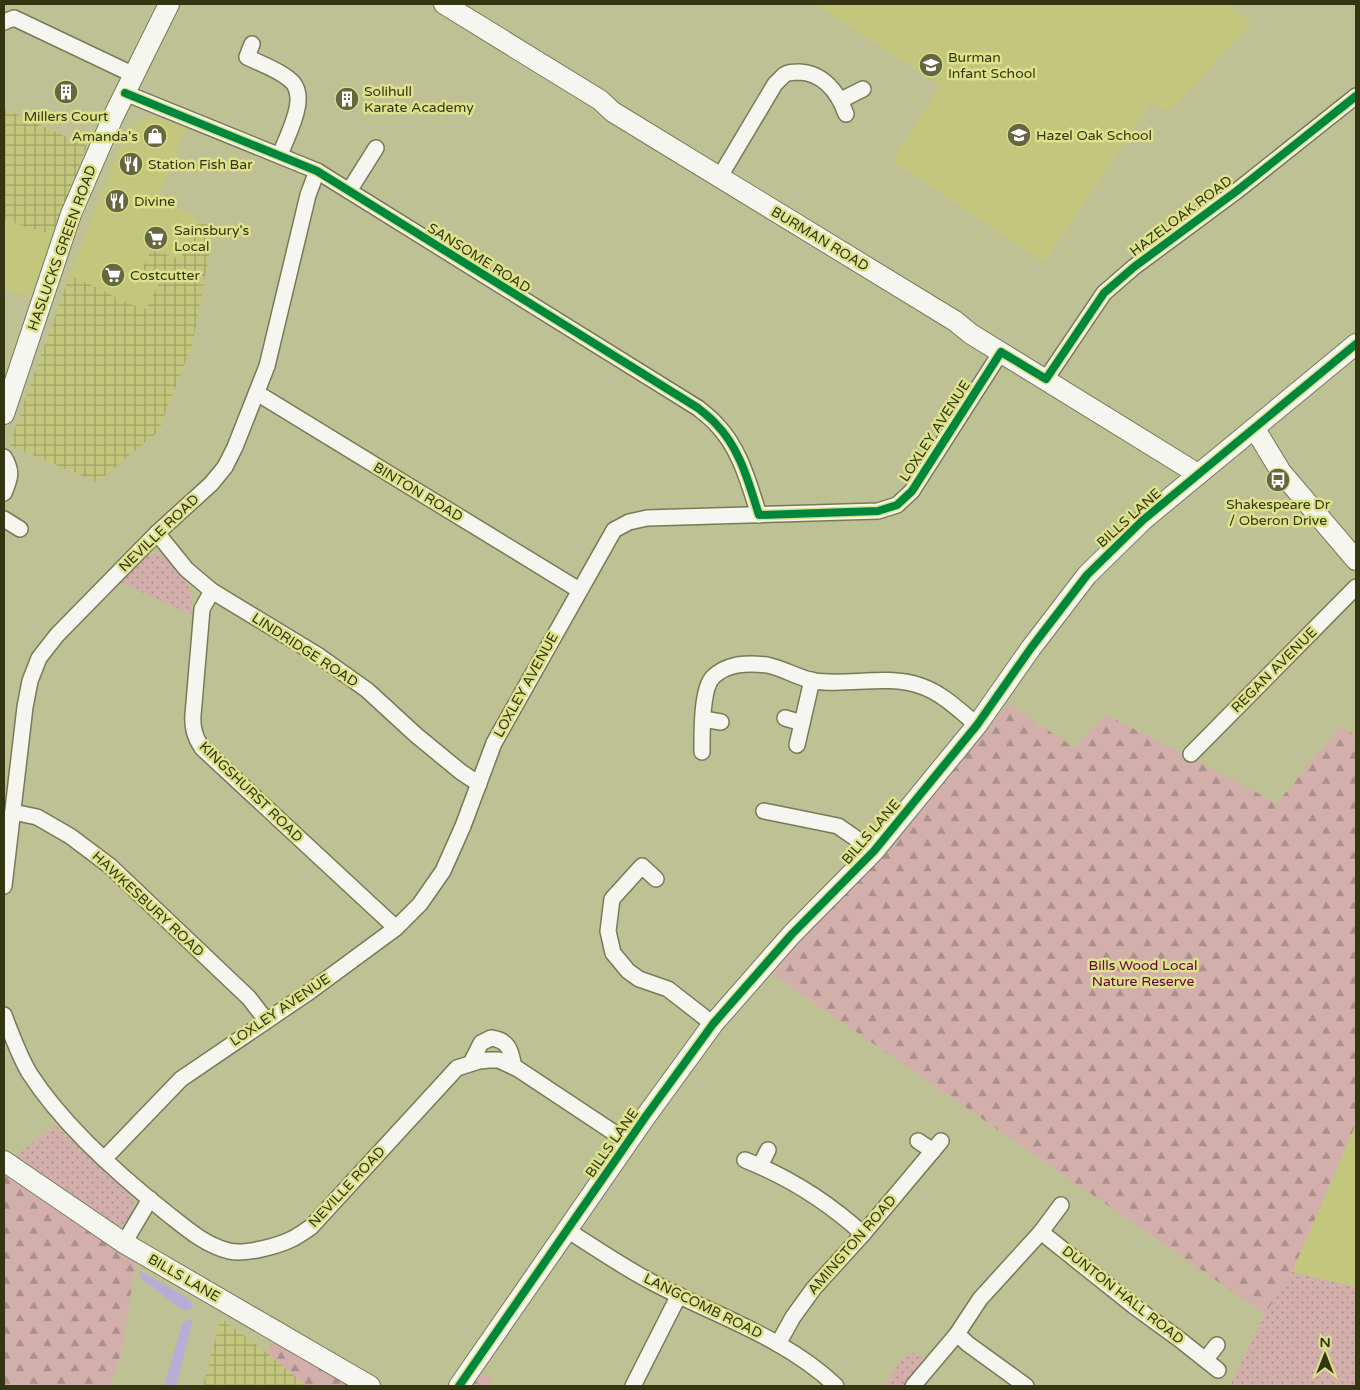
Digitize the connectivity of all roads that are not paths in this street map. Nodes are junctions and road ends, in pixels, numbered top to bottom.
1 (169, 4) edge
2 (444, 4) edge
3 (4, 22) edge
4 (252, 44) dead end
5 (129, 84) junction
6 (863, 89) dead end
7 (1356, 96) edge
8 (376, 148) dead end
9 (280, 155) junction
10 (317, 171) junction
11 (720, 178) junction
12 (349, 192) junction
13 (1356, 344) edge
14 (1001, 352) junction
15 (1046, 379) junction
16 (257, 393) junction
17 (4, 414) edge
18 (1255, 428) junction
19 (4, 457) edge
20 (1198, 474) junction
21 (4, 493) edge
22 (759, 515) junction
23 (4, 519) edge
24 (20, 529) dead end
25 (158, 533) junction
26 (1356, 558) edge
27 (1356, 587) edge
28 (579, 590) junction
29 (212, 591) junction
30 (812, 680) junction
31 (785, 718) dead end
32 (703, 719) junction
33 (721, 722) dead end
34 (802, 723) junction
35 (977, 725) junction
36 (797, 745) dead end
37 (702, 752) dead end
38 (1191, 754) dead end
39 (479, 784) junction
40 (764, 811) dead end
41 (13, 812) junction
42 (874, 851) junction
43 (656, 878) dead end
44 (4, 886) edge
45 (396, 928) junction
46 (4, 1015) edge
47 (266, 1020) junction
48 (713, 1024) junction
49 (470, 1063) junction
50 (514, 1067) junction
51 (918, 1141) dead end
52 (628, 1142) junction
53 (768, 1150) dead end
54 (104, 1159) junction
55 (745, 1160) dead end
56 (4, 1161) edge
57 (760, 1166) junction
58 (150, 1199) junction
59 (1061, 1205) dead end
60 (567, 1230) junction
61 (1041, 1232) junction
62 (863, 1234) junction
63 (124, 1243) junction
64 (679, 1296) junction
65 (957, 1334) junction
66 (778, 1344) junction
67 (1217, 1345) dead end
68 (1206, 1359) junction
69 (1218, 1370) dead end
70 (370, 1386) edge
71 (460, 1386) edge
72 (633, 1386) edge
73 (836, 1386) edge
74 (913, 1386) edge
75 (1026, 1386) edge

1 - 5 street, HASLUCKS GREEN ROAD
2 - 11 street, BURMAN ROAD
3 - 5 street
4 - 9 street
5 - 9 street, SANSOME ROAD
5 - 17 street, HASLUCKS GREEN ROAD
6 - 11 street
7 - 15 street, HAZELOAK ROAD
8 - 12 street
9 - 10 street, SANSOME ROAD
10 - 12 street, SANSOME ROAD
10 - 16 street, NEVILLE ROAD
11 - 14 street, BURMAN ROAD
12 - 22 street, SANSOME ROAD
13 - 18 street, BILLS LANE
14 - 15 street, BURMAN ROAD
14 - 22 street, LOXLEY AVENUE
15 - 20 street, BURMAN ROAD
16 - 25 street, NEVILLE ROAD
16 - 28 street, BINTON ROAD
18 - 20 street, BILLS LANE
18 - 26 street
19 - 21 street
20 - 35 street, BILLS LANE
22 - 28 street, LOXLEY AVENUE
23 - 24 street
25 - 29 street, LINDRIDGE ROAD
25 - 41 street, NEVILLE ROAD
27 - 38 street, REGAN AVENUE
28 - 39 street, LOXLEY AVENUE
29 - 39 street, LINDRIDGE ROAD
29 - 45 street, KINGSHURST ROAD
30 - 32 street
30 - 34 street
30 - 35 street
31 - 34 street
32 - 33 street
32 - 37 street
34 - 36 street
35 - 42 street, BILLS LANE
39 - 45 street, LOXLEY AVENUE
40 - 42 street
41 - 44 street, NEVILLE ROAD
41 - 47 street, HAWKESBURY ROAD
42 - 48 street, BILLS LANE
43 - 48 street
45 - 47 street, LOXLEY AVENUE
46 - 54 street, NEVILLE ROAD
47 - 54 street, LOXLEY AVENUE
48 - 52 street, BILLS LANE
49 - 50 street, NEVILLE ROAD
49 - 50 street, NEVILLE ROAD
49 - 58 street, NEVILLE ROAD
50 - 52 street, NEVILLE ROAD
51 - 62 street, AMINGTON ROAD
52 - 60 street, BILLS LANE
53 - 57 street
54 - 58 street, NEVILLE ROAD
55 - 57 street
56 - 63 street, BILLS LANE
57 - 62 street
58 - 63 street
59 - 61 street
60 - 64 street, LANGCOMB ROAD
60 - 71 street, BILLS LANE
61 - 65 street
61 - 68 street, DUNTON HALL ROAD
62 - 66 street, AMINGTON ROAD
63 - 70 street, BILLS LANE
64 - 66 street, LANGCOMB ROAD
64 - 72 street
65 - 74 street
65 - 75 street
66 - 73 street, LANGCOMB ROAD
67 - 68 street
68 - 69 street, DUNTON HALL ROAD

